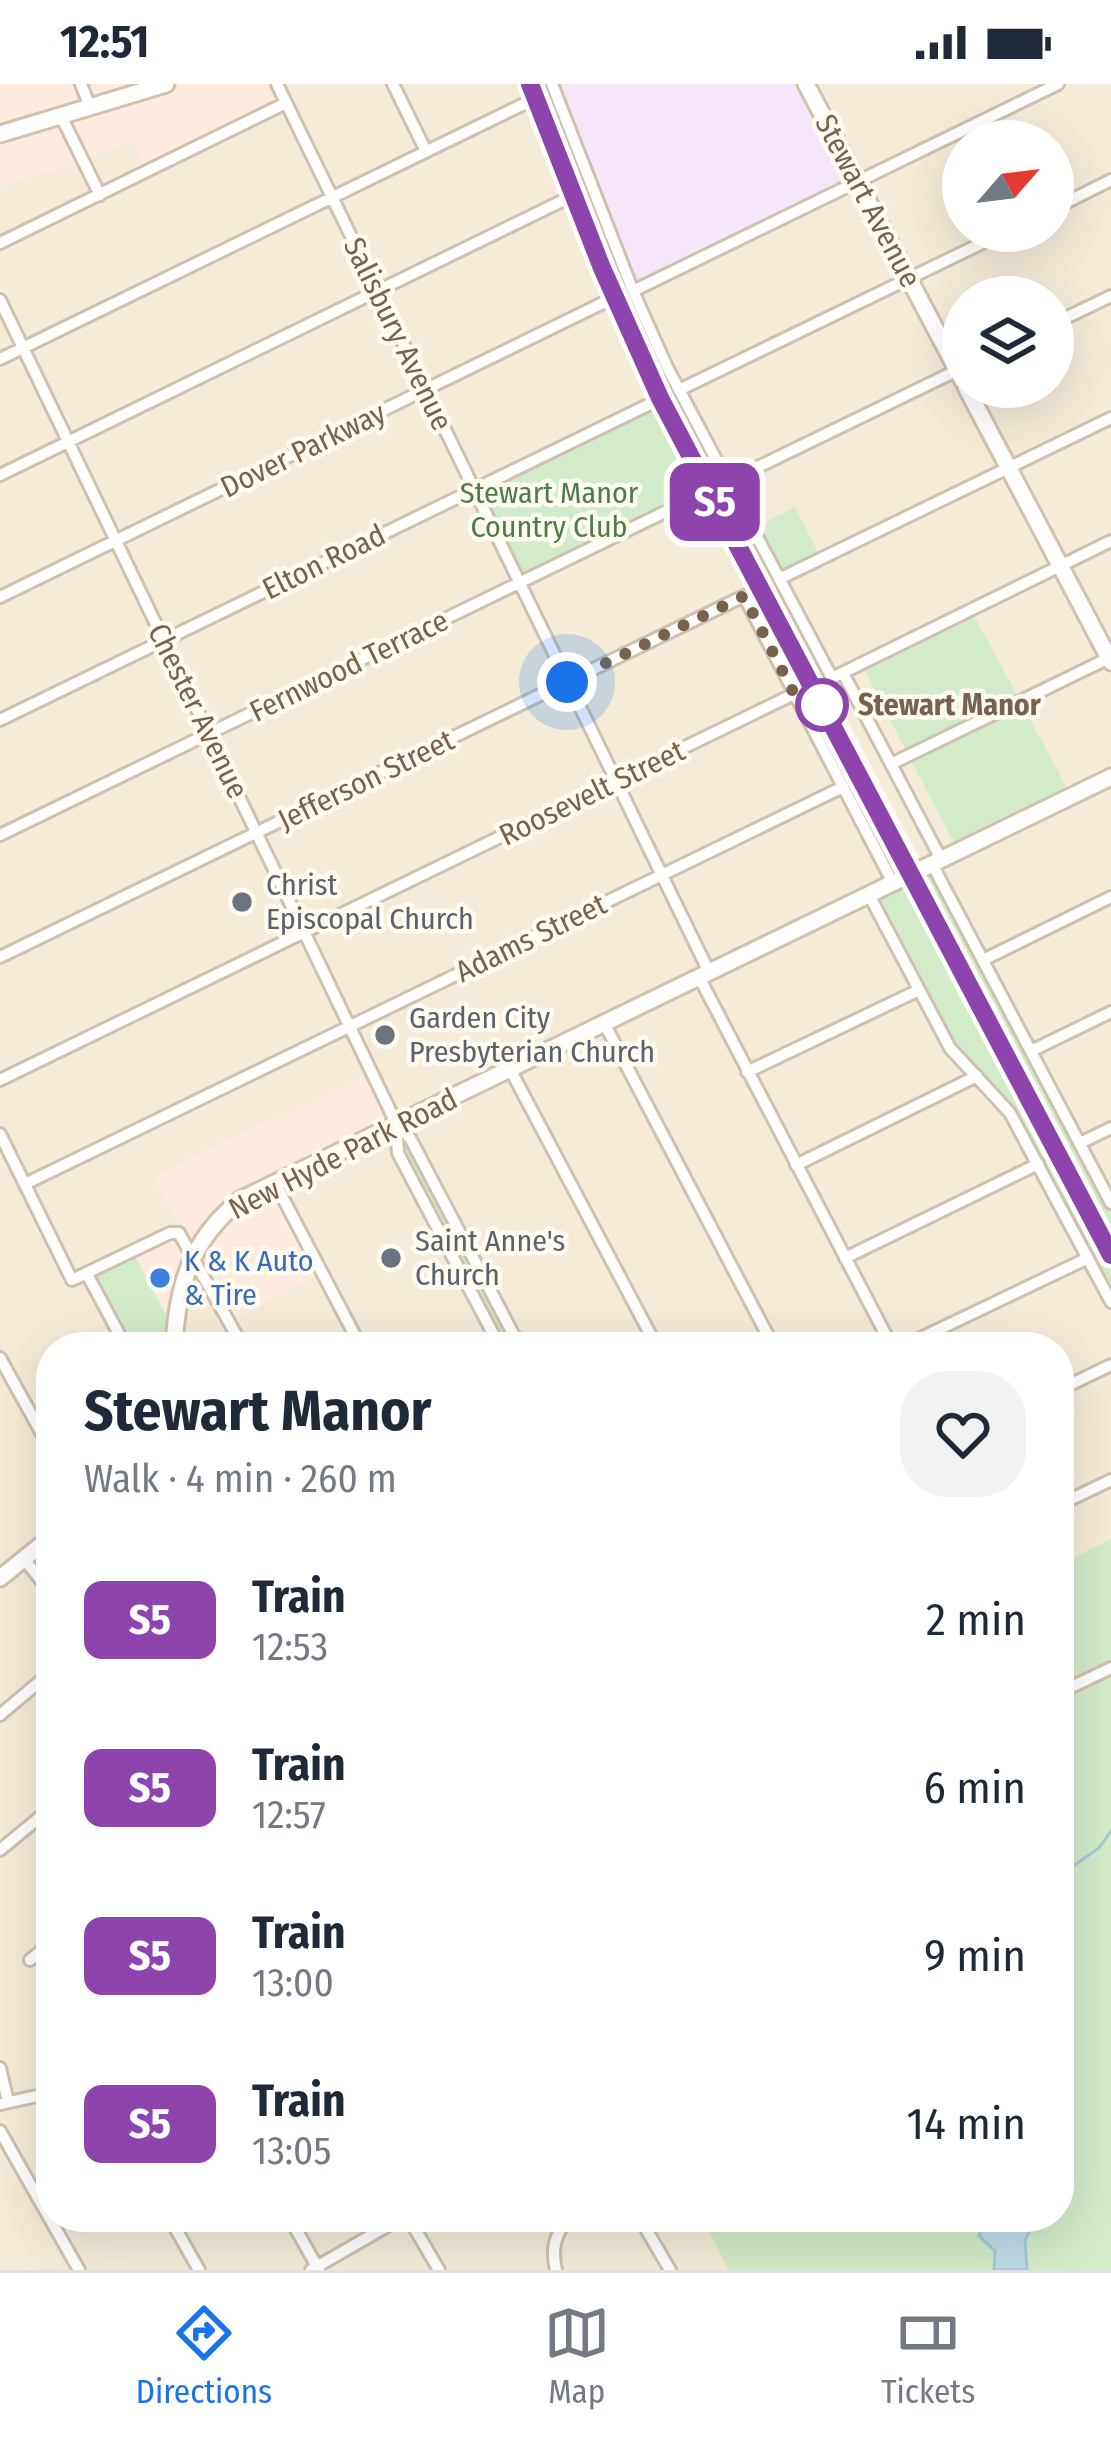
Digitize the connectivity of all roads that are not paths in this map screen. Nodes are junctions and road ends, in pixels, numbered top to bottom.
1 (81, 84) edge
2 (166, 84) edge
3 (277, 84) edge
4 (393, 84) edge
5 (568, 84) edge
6 (806, 84) edge
7 (1058, 84) edge
8 (553, 87) edge
9 (528, 102) dead end
10 (286, 104) junction
11 (90, 107) junction
12 (61, 116) junction
13 (0, 134) edge
14 (425, 152) junction
15 (1111, 181) edge
16 (858, 182) junction
17 (100, 195) junction
18 (332, 198) junction
19 (1074, 198) edge
20 (566, 199) dead end
21 (0, 243) edge
22 (964, 252) edge
23 (909, 279) junction
24 (377, 291) junction
25 (633, 291) junction
26 (1111, 296) edge
27 (0, 300) edge
28 (607, 302) dead end
29 (1074, 314) edge
30 (942, 340) edge
31 (23, 348) junction
32 (0, 359) edge
33 (942, 386) edge
34 (425, 390) junction
35 (679, 391) junction
36 (648, 405) dead end
37 (978, 408) edge
38 (1111, 418) edge
39 (68, 441) junction
40 (1009, 468) junction
41 (0, 475) edge
42 (727, 482) junction
43 (474, 490) junction
44 (698, 496) dead end
45 (116, 541) junction
46 (1111, 541) edge
47 (1061, 566) junction
48 (779, 579) junction
49 (519, 583) junction
50 (0, 597) edge
51 (164, 640) junction
52 (1110, 659) edge
53 (843, 673) junction
54 (567, 682) junction
55 (794, 694) junction
56 (0, 720) edge
57 (208, 734) junction
58 (891, 764) junction
59 (1111, 777) edge
60 (615, 782) junction
61 (843, 787) junction
62 (256, 833) junction
63 (0, 836) edge
64 (936, 861) junction
65 (661, 875) junction
66 (893, 883) junction
67 (869, 895) junction
68 (1111, 897) edge
69 (304, 933) junction
70 (0, 957) edge
71 (983, 959) junction
72 (704, 975) junction
73 (919, 990) junction
74 (1111, 1012) edge
75 (604, 1023) junction
76 (350, 1027) junction
77 (1031, 1051) junction
78 (510, 1069) junction
79 (747, 1072) junction
80 (977, 1076) junction
81 (0, 1080) edge
82 (396, 1123) junction
83 (1111, 1128) edge
84 (0, 1134) edge
85 (1080, 1143) junction
86 (1038, 1164) junction
87 (796, 1165) junction
88 (275, 1183) junction
89 (25, 1184) junction
90 (1111, 1203) edge
91 (194, 1255) junction
92 (845, 1258) junction
93 (1088, 1258) junction
94 (87, 1274) junction
95 (1111, 1302) edge
96 (118, 1332) edge
97 (175, 1332) edge
98 (235, 1332) edge
99 (353, 1332) edge
100 (492, 1332) edge
101 (512, 1332) edge
102 (649, 1332) edge
103 (766, 1332) edge
104 (884, 1332) edge
105 (933, 1332) edge
106 (0, 1358) edge
107 (1111, 1365) edge
108 (1074, 1383) edge
109 (15, 1385) junction
110 (0, 1393) edge
111 (36, 1423) edge
112 (1111, 1480) edge
113 (1074, 1498) edge
114 (36, 1549) edge
115 (24, 1559) junction
116 (36, 1574) edge
117 (1, 1575) edge
118 (1111, 1668) edge
119 (36, 1684) edge
120 (1074, 1684) edge
121 (0, 1714) edge
122 (36, 1820) edge
123 (0, 1850) edge
124 (36, 1955) edge
125 (30, 1960) dead end
126 (0, 2068) edge
127 (36, 2096) edge
128 (4, 2103) edge
129 (0, 2132) edge
130 (36, 2194) edge
131 (58, 2232) edge
132 (177, 2232) edge
133 (297, 2232) edge
134 (380, 2232) edge
135 (415, 2232) edge
136 (559, 2232) edge
137 (648, 2232) edge
138 (316, 2269) edge
139 (80, 2270) edge
140 (199, 2270) edge
141 (439, 2270) edge
142 (556, 2270) edge
143 (670, 2270) edge

1 - 11 street
2 - 11 main road
3 - 10 street, Salisbury Avenue
4 - 14 street
5 - 8 street
6 - 16 main road, Stewart Avenue
7 - 16 street
8 - 25 street
9 - 14 street
10 - 17 street
10 - 18 street, Salisbury Avenue
11 - 12 main road
12 - 13 main road
12 - 17 street
14 - 18 street
15 - 19 street
16 - 23 main road, Stewart Avenue
16 - 25 street
17 - 21 street
18 - 24 street, Salisbury Avenue
18 - 31 street
20 - 24 street
22 - 23 street
23 - 30 main road, Stewart Avenue
23 - 35 street
24 - 34 street, Salisbury Avenue
24 - 39 street
25 - 35 street
26 - 29 street
27 - 31 street, Chester Avenue
28 - 34 street, Dover Parkway
31 - 32 street
31 - 39 street, Chester Avenue
33 - 42 street
34 - 43 street, Salisbury Avenue
34 - 45 street, Dover Parkway
35 - 42 street
36 - 43 street, Elton Road
37 - 40 main road, Stewart Avenue
38 - 40 street
39 - 41 street
39 - 45 street, Chester Avenue
40 - 47 main road, Stewart Avenue
40 - 48 street
42 - 48 street
43 - 49 street, Salisbury Avenue
43 - 51 street, Elton Road
44 - 49 street, Fernwood Terrace
45 - 50 street, Dover Parkway
45 - 51 street, Chester Avenue
46 - 47 street
47 - 52 main road, Stewart Avenue
47 - 53 street
48 - 53 street
49 - 54 street, Salisbury Avenue
49 - 57 street, Fernwood Terrace
51 - 56 street, Elton Road
51 - 57 street, Chester Avenue
52 - 58 street
53 - 58 street
54 - 55 street, Jefferson Street
54 - 60 street, Salisbury Avenue
54 - 62 street, Jefferson Street
55 - 60 street, Roosevelt Street
55 - 61 street
57 - 62 street, Chester Avenue
57 - 63 street, Fernwood Terrace
58 - 64 street
59 - 64 main road, New Hyde Park Road
60 - 65 street, Salisbury Avenue
60 - 69 street, Roosevelt Street
61 - 65 street, Adams Street
61 - 66 street
62 - 69 street, Chester Avenue
62 - 70 street, Jefferson Street
64 - 66 main road, New Hyde Park Road
64 - 71 street
65 - 72 street, Salisbury Avenue
65 - 76 street, Adams Street
66 - 67 main road, New Hyde Park Road
67 - 72 main road, New Hyde Park Road
67 - 73 street
68 - 71 street
69 - 76 street, Chester Avenue
69 - 81 street, Roosevelt Street
71 - 77 street
72 - 75 main road, New Hyde Park Road
72 - 79 street, Salisbury Avenue
73 - 79 street
73 - 80 street
74 - 77 street
75 - 78 main road, New Hyde Park Road
75 - 103 street
76 - 82 street, Chester Avenue
76 - 89 street, Adams Street
77 - 85 street
78 - 82 main road, New Hyde Park Road
78 - 102 street
79 - 87 street, Salisbury Avenue
80 - 86 street
80 - 87 street
82 - 88 main road, New Hyde Park Road
82 - 100 street
82 - 101 street
83 - 85 street
84 - 89 street
85 - 90 street
86 - 92 street
86 - 93 street
87 - 92 street, Salisbury Avenue
88 - 91 main road, New Hyde Park Road
88 - 99 street
89 - 94 street
91 - 94 street
91 - 97 main road, New Hyde Park Road
91 - 98 street
92 - 104 street, Salisbury Avenue
93 - 95 street
93 - 105 street
94 - 96 street
106 - 109 street
107 - 108 street
109 - 110 street
109 - 111 street
112 - 113 street
114 - 115 main road
115 - 116 street
115 - 117 main road
118 - 120 street
119 - 121 street
122 - 123 street
124 - 125 street
126 - 128 street
127 - 128 street
129 - 130 street
131 - 139 street
132 - 140 street
133 - 138 street
134 - 138 street
135 - 141 street
136 - 142 street
137 - 143 street

